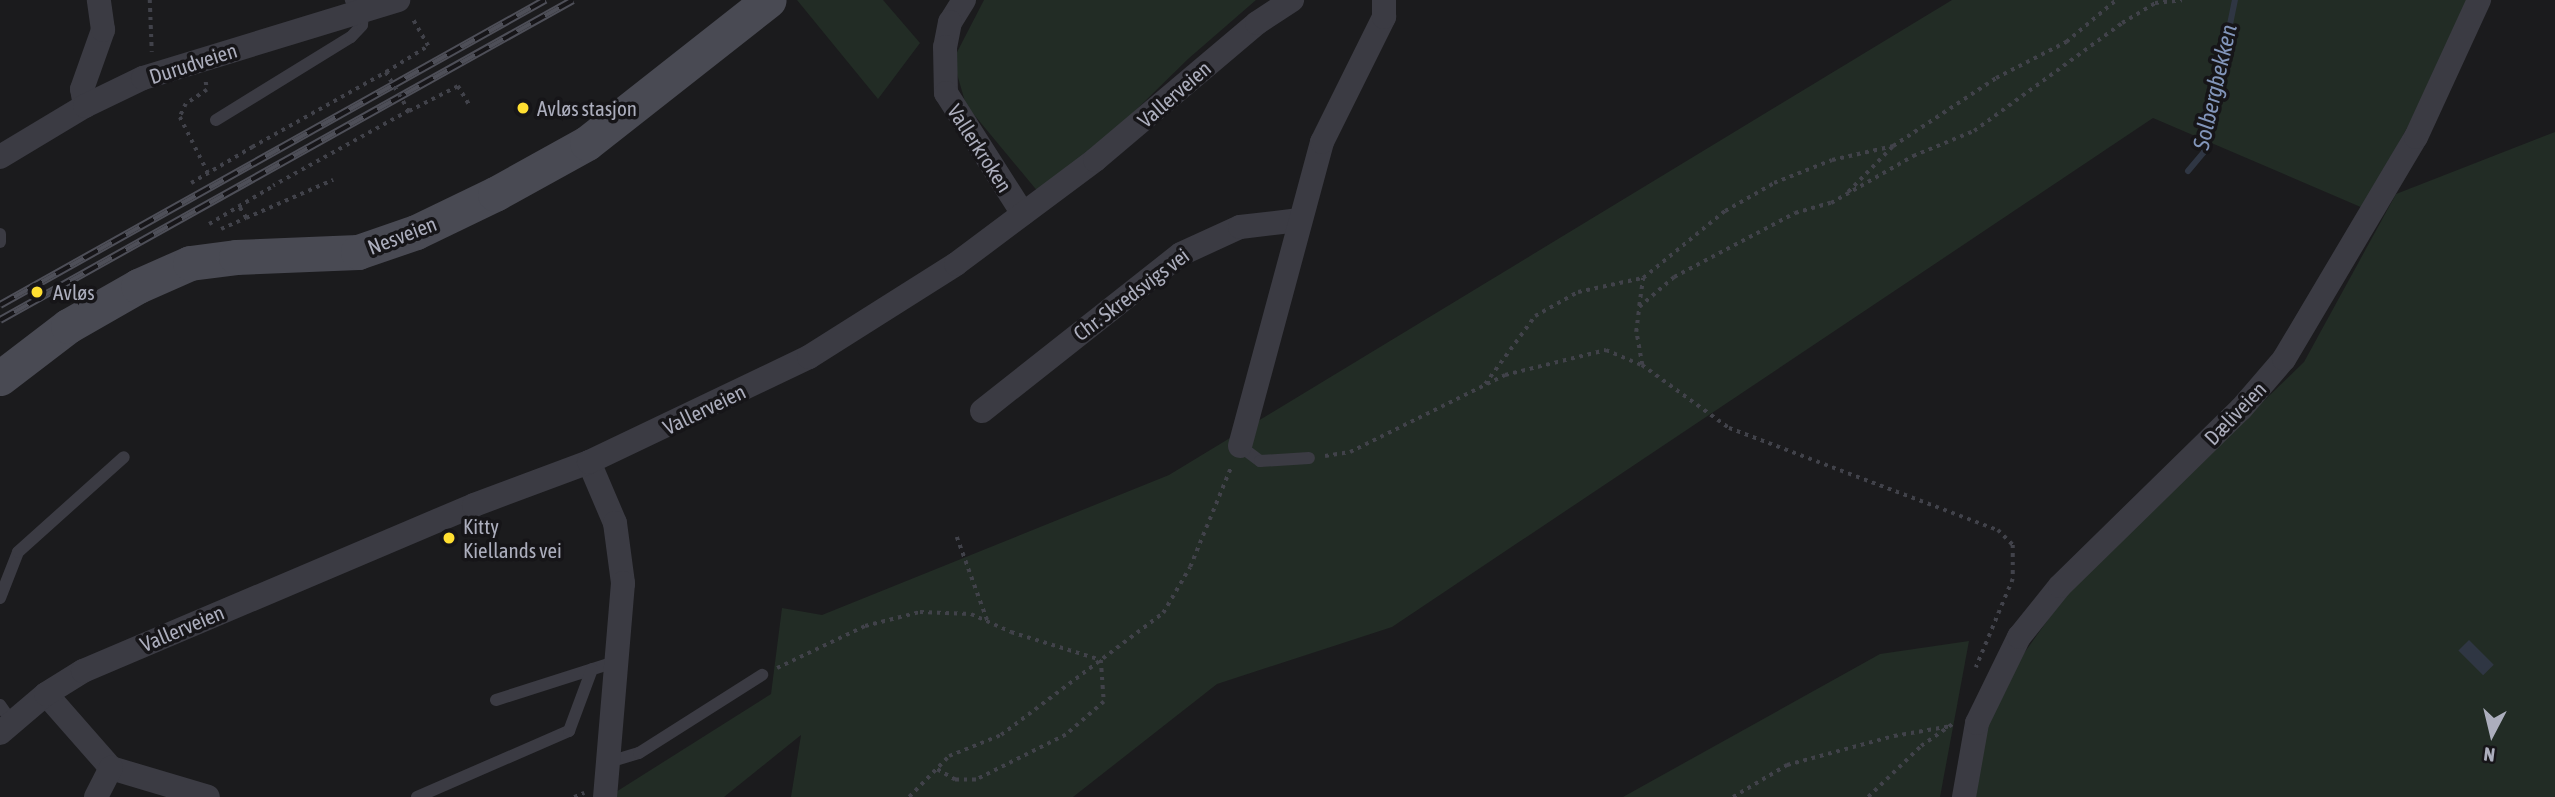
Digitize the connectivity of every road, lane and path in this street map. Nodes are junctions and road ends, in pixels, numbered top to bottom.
1 (99, 0) edge
2 (150, 0) edge
3 (769, 0) edge
4 (964, 0) edge
5 (1292, 0) edge
6 (1384, 0) edge
7 (2116, 0) edge
8 (2182, 0) edge
9 (2479, 0) edge
10 (403, 6) edge
11 (357, 7) edge
12 (201, 59) junction
13 (386, 72) junction
14 (155, 74) junction
15 (469, 104) dead end
16 (85, 106) junction
17 (409, 111) junction
18 (216, 120) dead end
19 (1893, 146) junction
20 (0, 157) edge
21 (208, 173) junction
22 (333, 180) dead end
23 (191, 183) dead end
24 (1845, 195) junction
25 (239, 207) junction
26 (1023, 214) junction
27 (246, 218) junction
28 (1300, 220) junction
29 (209, 224) dead end
30 (0, 234) edge
31 (212, 234) dead end
32 (0, 242) edge
33 (1643, 278) junction
34 (1639, 307) junction
35 (1642, 365) junction
36 (0, 378) edge
37 (1483, 387) junction
38 (982, 411) dead end
39 (1240, 446) junction
40 (124, 457) dead end
41 (1309, 458) joint
42 (589, 462) junction
43 (957, 537) dead end
44 (0, 598) edge
45 (988, 622) junction
46 (1101, 660) junction
47 (619, 661) junction
48 (592, 669) junction
49 (762, 676) joint
50 (1973, 677) dead end
51 (46, 694) junction
52 (496, 700) dead end
53 (1958, 714) dead end
54 (4, 720) edge
55 (1953, 726) junction
56 (608, 762) junction
57 (111, 768) junction
58 (936, 769) junction
59 (96, 797) edge
60 (208, 797) edge
61 (417, 797) edge
62 (605, 797) edge
63 (909, 797) edge
64 (1734, 797) edge
65 (1868, 797) edge
66 (1964, 797) edge

1 - 16 street
2 - 14 path
3 - 36 street, Nesveien
4 - 26 street, Vallerkroken
5 - 26 street, Vallerveien
6 - 28 street
7 - 19 path
8 - 24 path
9 - 66 street, Dæliveien
10 - 11 street, Durudveien
10 - 13 path
11 - 12 street, Durudveien
11 - 18 lane
12 - 14 street, Durudveien
12 - 21 path
13 - 17 path, bridge
13 - 21 path, bridge
14 - 16 street, Durudveien
15 - 17 path
16 - 20 street, Durudveien
17 - 25 path, bridge
19 - 24 path
19 - 33 path
21 - 23 path
22 - 27 path
24 - 34 path
25 - 27 path
25 - 29 path
26 - 42 street, Vallerveien
27 - 31 path
28 - 38 street, Chr. Skredsvigs vei
28 - 39 street
30 - 32 lane
33 - 34 path
33 - 37 path
34 - 35 path
35 - 37 path
35 - 50 path
37 - 41 path
39 - 41 lane
39 - 46 path
40 - 44 lane
42 - 47 street
42 - 51 street, Vallerveien
43 - 45 path
45 - 46 path
45 - 49 path
46 - 58 path
46 - 58 path
47 - 48 lane
47 - 56 street
48 - 52 lane
48 - 61 lane
49 - 56 lane
51 - 54 street, Vallerveien
51 - 57 street
53 - 55 path
55 - 64 path
55 - 65 path
56 - 62 street
57 - 59 street
57 - 60 street
58 - 63 path

